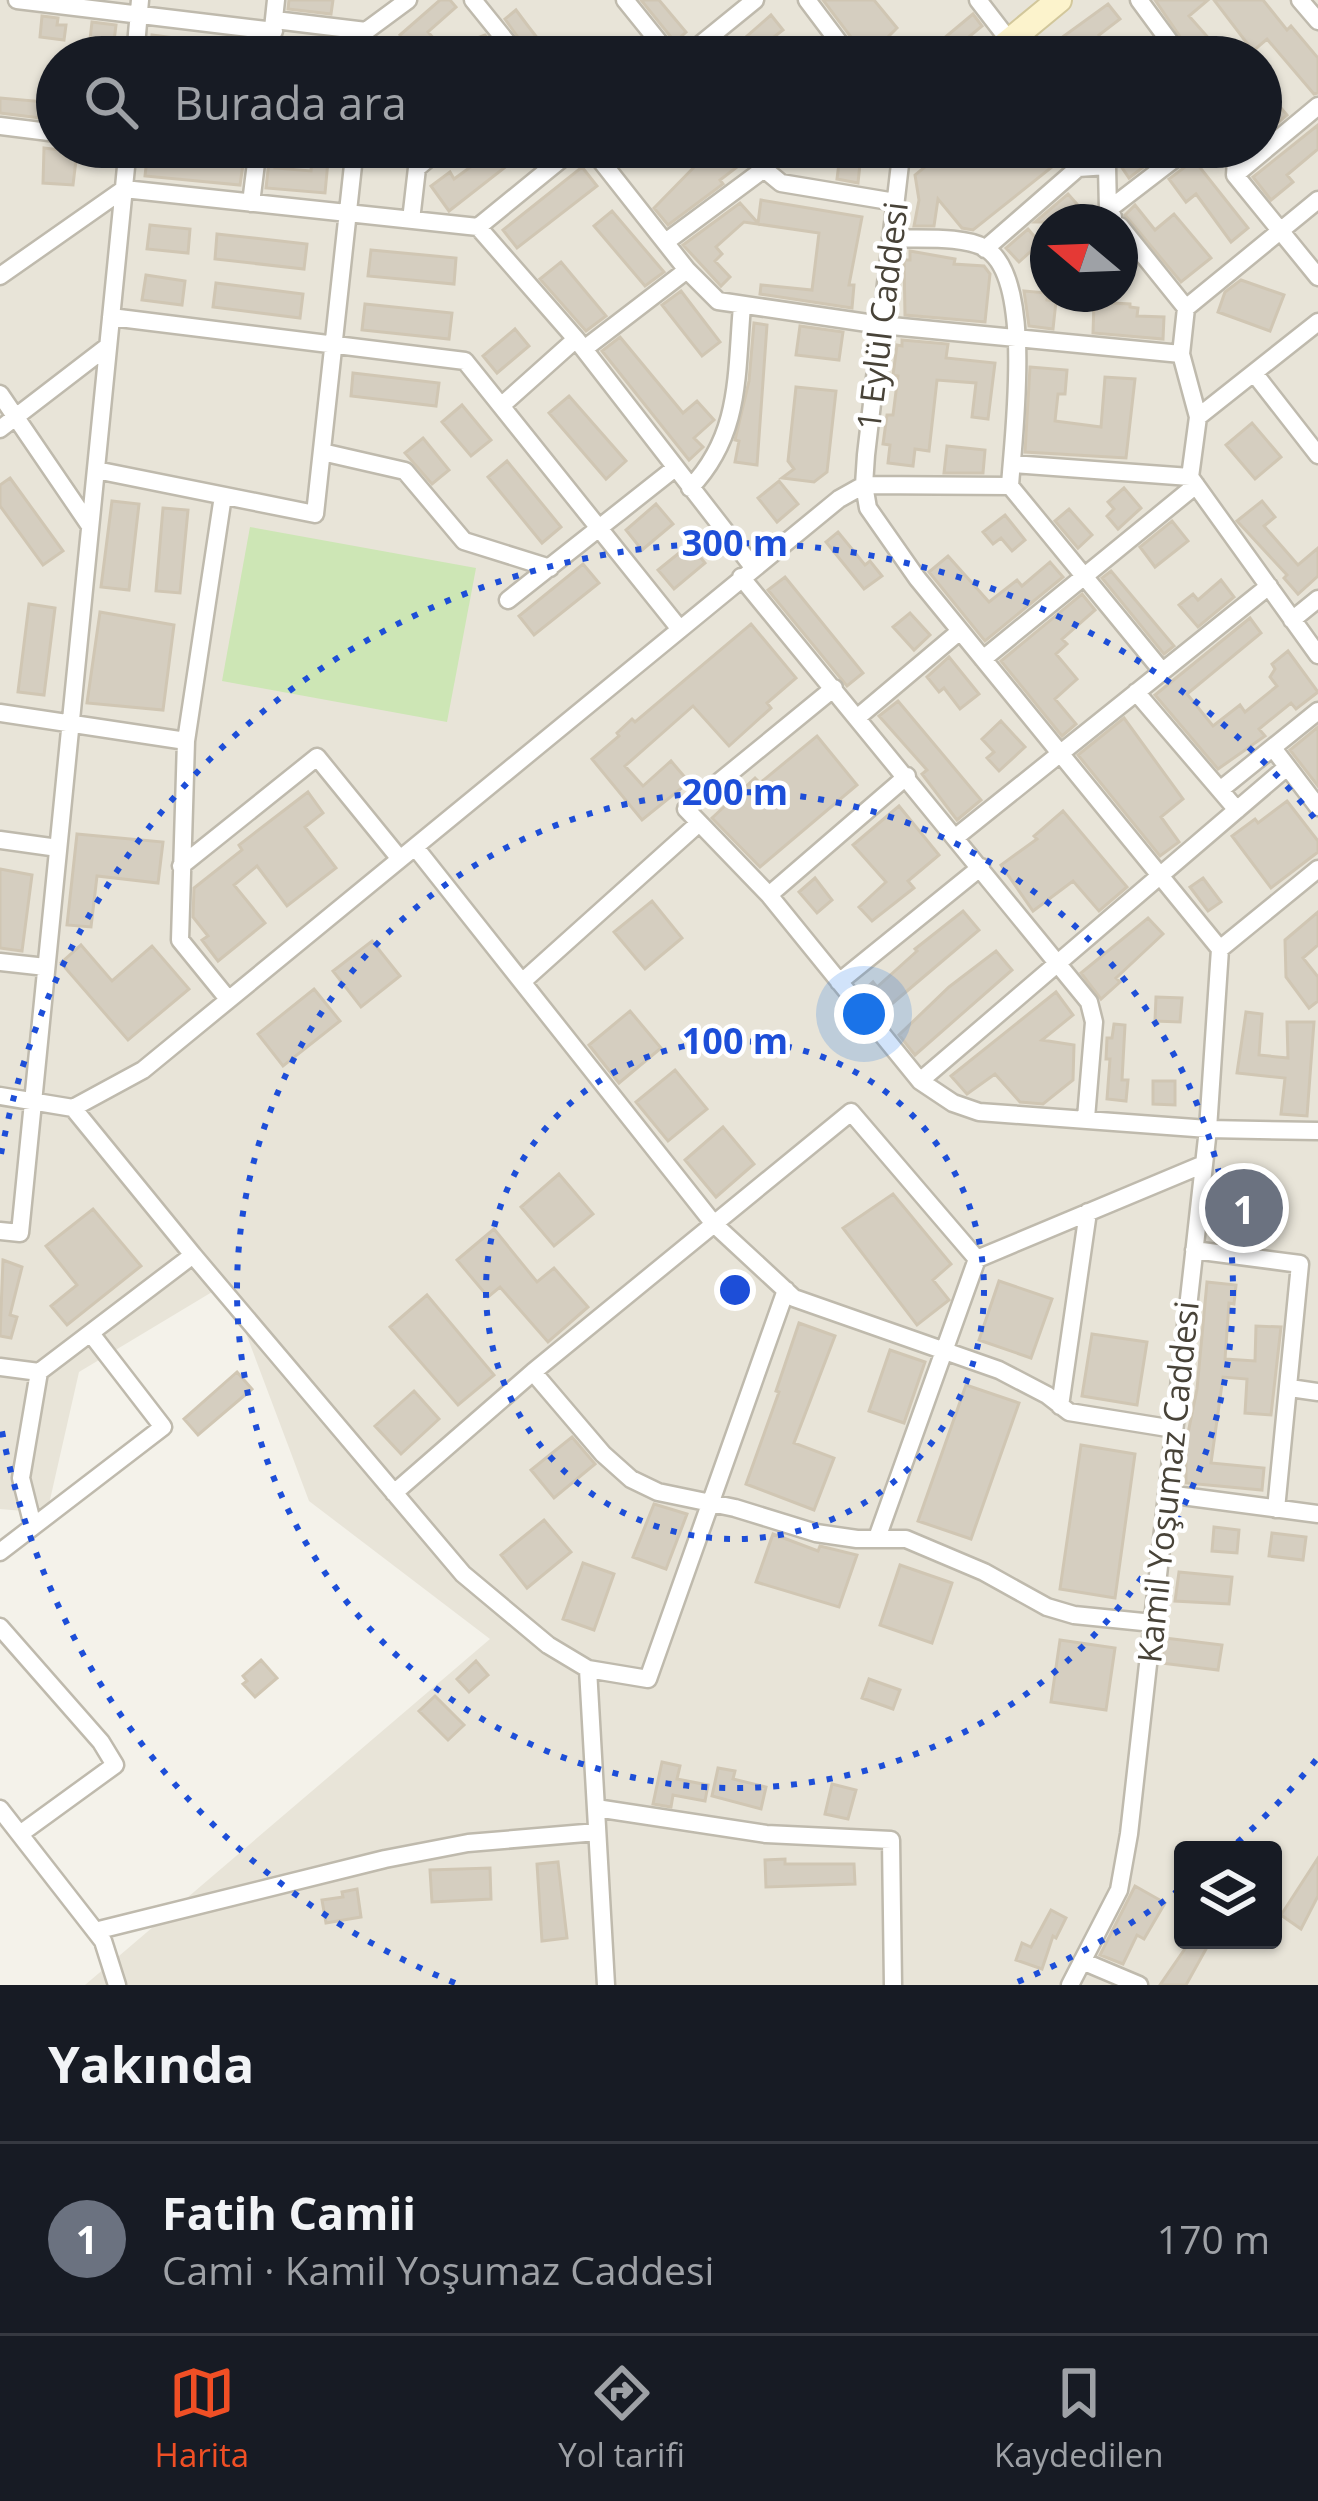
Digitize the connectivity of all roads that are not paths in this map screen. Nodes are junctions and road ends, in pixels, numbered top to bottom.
1 (17, 0) edge
2 (276, 0) edge
3 (408, 0) edge
4 (473, 0) edge
5 (625, 0) edge
6 (755, 0) edge
7 (807, 0) edge
8 (978, 0) edge
9 (1059, 0) edge
10 (1138, 0) edge
11 (1300, 0) edge
12 (140, 8) edge
13 (1318, 21) edge
14 (274, 26) junction
15 (366, 31) junction
16 (273, 36) edge
17 (365, 36) edge
18 (502, 36) edge
19 (654, 36) edge
20 (711, 36) edge
21 (834, 36) edge
22 (998, 36) edge
23 (1023, 36) edge
24 (1165, 36) edge
25 (1318, 106) edge
26 (0, 126) edge
27 (36, 130) edge
28 (1282, 136) edge
29 (126, 168) edge
30 (255, 168) edge
31 (353, 168) edge
32 (417, 168) edge
33 (550, 168) edge
34 (607, 168) edge
35 (899, 168) edge
36 (1078, 168) edge
37 (1106, 168) edge
38 (1168, 168) edge
39 (1236, 168) edge
40 (1243, 168) edge
41 (764, 169) joint
42 (1235, 175) junction
43 (124, 189) junction
44 (1318, 200) edge
45 (250, 202) junction
46 (895, 202) junction
47 (1112, 204) edge
48 (1131, 204) edge
49 (349, 213) junction
50 (411, 220) junction
51 (478, 227) junction
52 (1282, 231) junction
53 (891, 238) junction
54 (667, 241) junction
55 (985, 248) junction
56 (1138, 248) edge
57 (687, 270) junction
58 (0, 275) edge
59 (1318, 277) edge
60 (742, 306) junction
61 (1186, 308) junction
62 (112, 317) junction
63 (1318, 322) edge
64 (881, 325) junction
65 (1019, 339) junction
66 (334, 344) junction
67 (580, 344) junction
68 (108, 346) junction
69 (1180, 354) junction
70 (1254, 373) junction
71 (0, 394) edge
72 (501, 406) junction
73 (16, 417) junction
74 (1198, 417) junction
75 (0, 428) edge
76 (322, 452) junction
77 (1318, 455) edge
78 (1012, 464) junction
79 (675, 468) junction
80 (96, 470) junction
81 (1193, 481) junction
82 (864, 485) junction
83 (1010, 486) junction
84 (690, 488) junction
85 (223, 496) junction
86 (91, 526) junction
87 (600, 530) junction
88 (550, 568) junction
89 (747, 572) junction
90 (1086, 575) junction
91 (1269, 586) junction
92 (1318, 599) edge
93 (508, 600) dead end
94 (1292, 620) junction
95 (679, 628) junction
96 (960, 632) junction
97 (1318, 655) edge
98 (983, 659) junction
99 (1162, 671) junction
100 (833, 688) junction
101 (1136, 692) junction
102 (1318, 712) edge
103 (0, 713) edge
104 (858, 717) junction
105 (71, 724) junction
106 (186, 741) junction
107 (1273, 748) junction
108 (1060, 753) junction
109 (1287, 767) junction
110 (907, 776) junction
111 (1220, 790) junction
112 (1318, 807) edge
113 (1237, 809) junction
114 (699, 823) junction
115 (956, 837) junction
116 (0, 840) edge
117 (58, 848) junction
118 (407, 853) junction
119 (181, 866) junction
120 (981, 867) junction
121 (1318, 869) edge
122 (1160, 875) junction
123 (769, 895) junction
124 (1220, 949) junction
125 (0, 962) edge
126 (1058, 963) junction
127 (46, 967) junction
128 (522, 982) junction
129 (839, 982) junction
130 (228, 999) junction
131 (920, 1081) junction
132 (0, 1096) edge
133 (33, 1100) junction
134 (73, 1108) junction
135 (1086, 1118) junction
136 (1208, 1129) junction
137 (1318, 1131) edge
138 (1204, 1164) junction
139 (1088, 1213) junction
140 (714, 1224) junction
141 (0, 1232) edge
142 (1194, 1250) junction
143 (193, 1255) junction
144 (977, 1259) junction
145 (786, 1290) junction
146 (92, 1334) junction
147 (944, 1353) junction
148 (0, 1367) edge
149 (39, 1372) junction
150 (533, 1372) junction
151 (1290, 1388) junction
152 (1318, 1392) edge
153 (1060, 1406) junction
154 (1174, 1429) junction
155 (0, 1476) edge
156 (21, 1478) junction
157 (394, 1493) junction
158 (1167, 1494) junction
159 (708, 1502) junction
160 (1276, 1509) junction
161 (1318, 1514) edge
162 (33, 1526) junction
163 (877, 1538) junction
164 (0, 1552) edge
165 (1153, 1623) junction
166 (0, 1627) edge
167 (588, 1669) junction
168 (596, 1808) junction
169 (0, 1809) edge
170 (597, 1832) junction
171 (20, 1834) junction
172 (95, 1930) junction
173 (1082, 1961) junction
174 (116, 1985) edge
175 (606, 1985) edge
176 (893, 1985) edge
177 (1070, 1985) edge
178 (1139, 1985) edge

1 - 12 street
2 - 14 street
3 - 15 street
4 - 18 street
5 - 19 street
6 - 20 street
7 - 21 street
8 - 22 street
9 - 23 street
10 - 24 street
11 - 13 street
12 - 14 street
14 - 15 street
14 - 16 street
15 - 17 street
25 - 28 street
26 - 27 street
29 - 43 street
30 - 45 street
31 - 49 street
32 - 50 street
33 - 51 street
34 - 54 street
35 - 46 street, 1 Eylül Caddesi
36 - 55 street
37 - 47 street
38 - 48 street
39 - 42 street
40 - 42 street
41 - 46 street
41 - 54 street
42 - 52 street
43 - 45 street
43 - 58 street
43 - 62 street
44 - 52 street
45 - 49 street
46 - 53 street, 1 Eylül Caddesi
49 - 50 street
49 - 66 street
50 - 51 street
51 - 67 street
52 - 59 street
52 - 61 street
53 - 55 street
53 - 64 street, 1 Eylül Caddesi
54 - 57 street
55 - 65 street
56 - 61 street
57 - 60 street
57 - 67 street
60 - 64 street
60 - 84 street
61 - 69 street
62 - 66 street
62 - 68 street
63 - 70 street
64 - 65 street
64 - 82 street, 1 Eylül Caddesi
65 - 69 street
65 - 78 street
66 - 72 street
66 - 76 street
67 - 72 street
67 - 79 street
68 - 73 street
68 - 80 street
69 - 74 street
70 - 74 street
70 - 77 street
71 - 73 street
72 - 87 street
73 - 75 street
73 - 86 street
74 - 81 street
76 - 85 street
76 - 88 street
78 - 81 street
78 - 83 street
79 - 84 street
79 - 87 street
80 - 85 street
80 - 86 street
81 - 90 street
81 - 91 street
82 - 83 street
82 - 89 street
82 - 96 street
83 - 90 street
84 - 89 street
85 - 106 street
86 - 105 street
87 - 88 street
87 - 95 street
88 - 93 street
89 - 95 street
89 - 100 street
90 - 98 street
90 - 99 street
91 - 94 street
91 - 99 street
92 - 94 street
94 - 97 street
95 - 118 street
96 - 98 street
96 - 104 street
98 - 108 street
99 - 101 street
100 - 104 street
100 - 114 street
101 - 108 street
101 - 111 street
102 - 107 street
103 - 105 street
104 - 110 street
105 - 106 street
105 - 117 street
106 - 119 street
107 - 109 street
107 - 111 street
108 - 115 street
108 - 122 street
109 - 112 street
109 - 113 street
110 - 115 street
110 - 123 street
111 - 113 street
113 - 122 street
114 - 123 street
114 - 128 street
115 - 120 street
116 - 117 street
117 - 127 street
118 - 119 street
118 - 128 street
118 - 130 street
119 - 130 street
120 - 126 street
120 - 129 street
121 - 124 street
122 - 124 street
122 - 126 street
123 - 129 street
124 - 136 street, Kamil Yoşumaz Caddesi
125 - 127 street
126 - 131 street
126 - 135 street
127 - 133 street
128 - 140 street
129 - 131 street
130 - 134 street
131 - 135 street
132 - 133 street
133 - 134 street
133 - 141 street
134 - 143 street
135 - 136 street
136 - 137 street
136 - 138 street, Kamil Yoşumaz Caddesi
138 - 139 street
138 - 142 street, Kamil Yoşumaz Caddesi
139 - 144 street
139 - 153 street
140 - 144 street
140 - 145 street
140 - 150 street
142 - 151 street
142 - 154 street, Kamil Yoşumaz Caddesi
143 - 146 street
143 - 157 street
144 - 147 street
145 - 147 street
145 - 159 street
146 - 149 street
146 - 162 street
147 - 153 street
147 - 163 street
148 - 149 street
149 - 156 street
150 - 157 street
150 - 159 street
151 - 152 street
151 - 160 street
153 - 154 street
154 - 158 street, Kamil Yoşumaz Caddesi
155 - 156 street
156 - 162 street
157 - 167 street
158 - 160 street
158 - 165 street, Kamil Yoşumaz Caddesi
159 - 163 street
159 - 167 street
160 - 161 street
162 - 164 street
163 - 165 street
165 - 173 street, Kamil Yoşumaz Caddesi
166 - 171 street
167 - 168 street
168 - 170 street
168 - 176 street
169 - 171 street
170 - 172 street
170 - 175 street
171 - 172 street
172 - 174 street
173 - 177 street, Kamil Yoşumaz Caddesi
173 - 178 street

